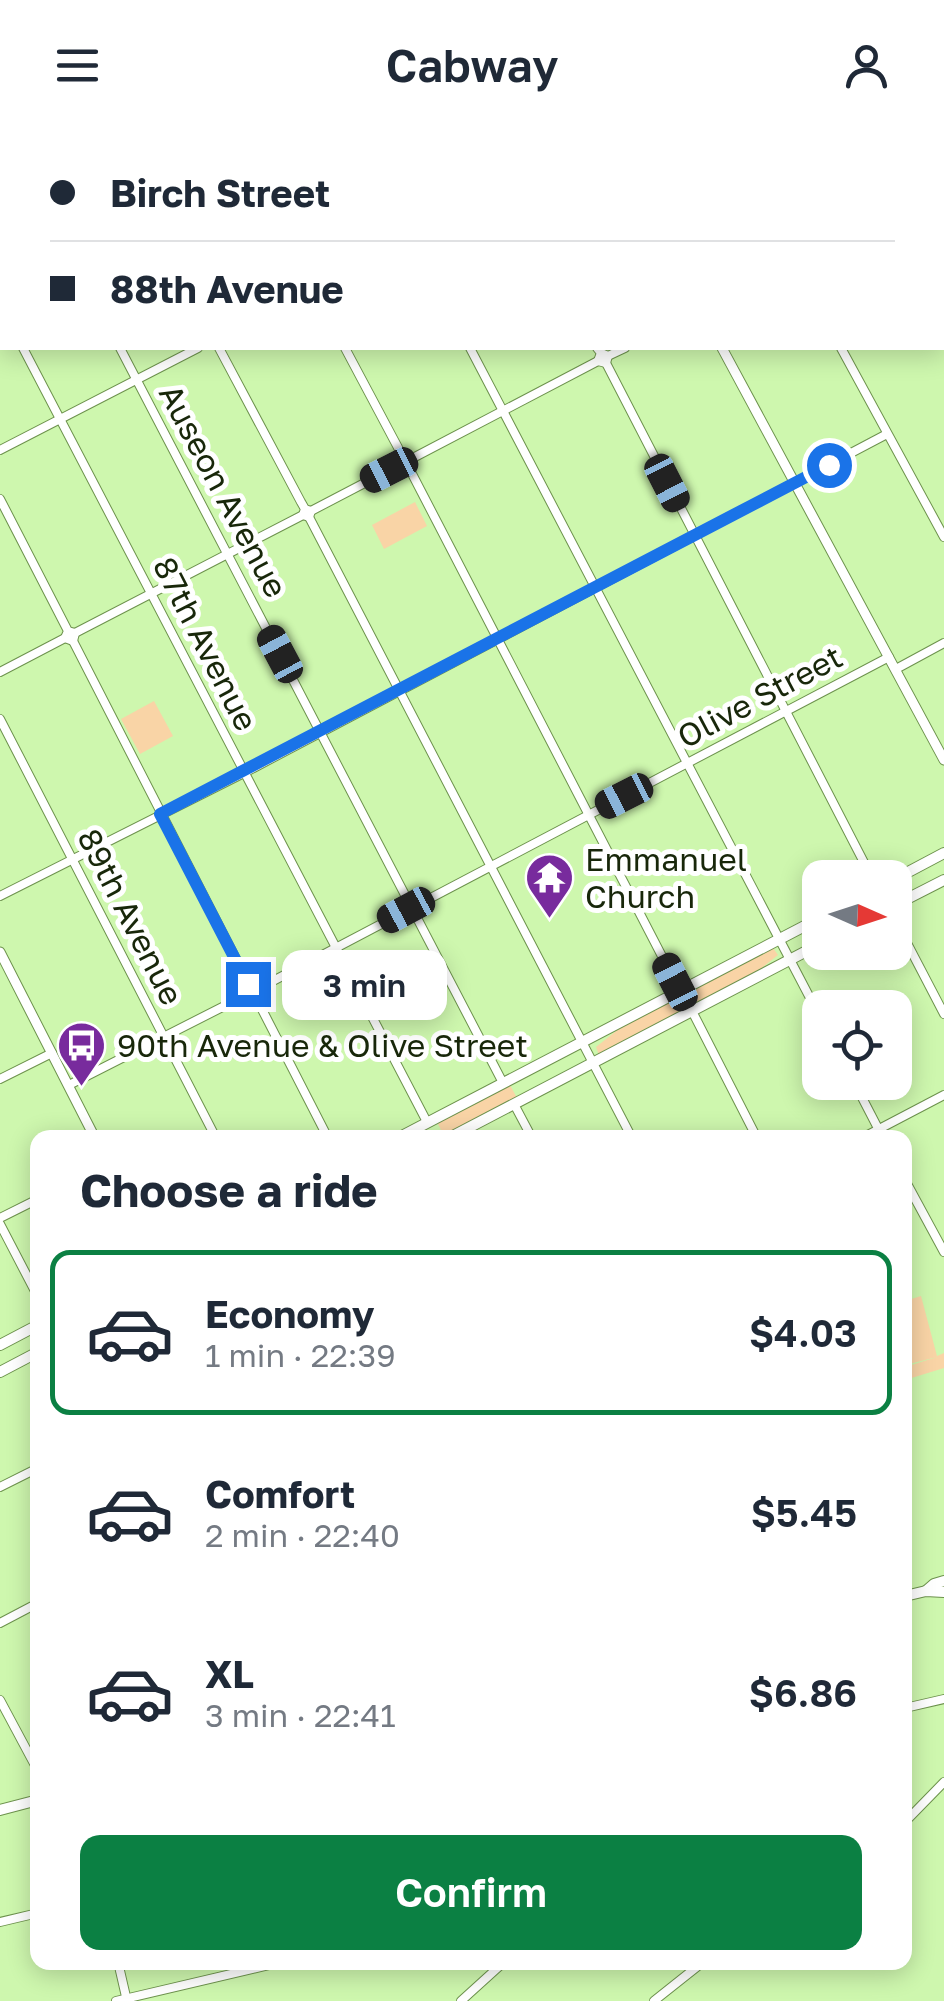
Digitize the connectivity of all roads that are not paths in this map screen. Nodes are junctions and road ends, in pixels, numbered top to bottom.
1 (25, 350) edge
2 (121, 350) edge
3 (194, 350) edge
4 (220, 350) edge
5 (346, 350) edge
6 (471, 350) edge
7 (723, 350) edge
8 (842, 350) edge
9 (602, 356) edge
10 (136, 378) junction
11 (504, 410) junction
12 (60, 419) junction
13 (887, 434) junction
14 (0, 450) edge
15 (406, 461) junction
16 (795, 483) junction
17 (0, 499) edge
18 (307, 513) junction
19 (695, 537) junction
20 (944, 537) edge
21 (228, 554) junction
22 (596, 588) junction
23 (152, 594) junction
24 (70, 636) junction
25 (497, 640) junction
26 (944, 644) edge
27 (889, 657) junction
28 (896, 669) junction
29 (0, 672) edge
30 (400, 690) junction
31 (788, 712) junction
32 (0, 718) edge
33 (320, 732) junction
34 (944, 760) edge
35 (687, 764) junction
36 (244, 772) junction
37 (160, 814) junction
38 (589, 814) junction
39 (944, 853) edge
40 (73, 860) junction
41 (863, 860) edge
42 (491, 867) junction
43 (912, 870) edge
44 (944, 880) edge
45 (0, 896) edge
46 (912, 896) edge
47 (410, 907) junction
48 (802, 927) edge
49 (779, 939) junction
50 (334, 948) junction
51 (0, 952) edge
52 (912, 953) edge
53 (802, 954) edge
54 (790, 960) junction
55 (806, 990) edge
56 (680, 991) junction
57 (252, 992) junction
58 (692, 1011) junction
59 (944, 1014) edge
60 (164, 1037) junction
61 (582, 1042) junction
62 (52, 1052) junction
63 (592, 1063) junction
64 (0, 1079) edge
65 (503, 1083) junction
66 (68, 1085) junction
67 (944, 1095) edge
68 (864, 1100) edge
69 (514, 1104) junction
70 (428, 1122) junction
71 (91, 1130) edge
72 (212, 1130) edge
73 (324, 1130) edge
74 (413, 1130) edge
75 (464, 1130) edge
76 (528, 1130) edge
77 (628, 1130) edge
78 (753, 1130) edge
79 (879, 1130) edge
80 (886, 1130) edge
81 (912, 1193) edge
82 (30, 1204) edge
83 (0, 1221) edge
84 (943, 1252) edge
85 (30, 1281) edge
86 (30, 1329) edge
87 (0, 1345) edge
88 (30, 1356) edge
89 (0, 1372) edge
90 (30, 1472) edge
91 (0, 1487) edge
92 (944, 1582) edge
93 (926, 1591) junction
94 (944, 1592) edge
95 (912, 1594) edge
96 (30, 1607) edge
97 (0, 1623) edge
98 (944, 1699) edge
99 (0, 1700) edge
100 (912, 1706) edge
101 (30, 1754) edge
102 (944, 1782) edge
103 (30, 1802) edge
104 (0, 1810) edge
105 (912, 1815) edge
106 (30, 1914) edge
107 (0, 1922) edge
108 (120, 1970) edge
109 (249, 1970) edge
110 (495, 1970) edge
111 (693, 1970) edge
112 (127, 2000) edge
113 (116, 2001) edge
114 (462, 2001) edge
115 (654, 2001) edge

1 - 12 street, 87th Avenue
2 - 10 street, Auseon Avenue
3 - 10 street
4 - 18 street
5 - 15 street
6 - 11 street
7 - 16 street
8 - 13 street
9 - 11 street
9 - 19 street
10 - 12 street
10 - 21 street, Auseon Avenue
11 - 15 street
11 - 22 street
12 - 14 street
12 - 23 street, 87th Avenue
13 - 16 street
13 - 20 street
15 - 18 street
15 - 25 street
16 - 19 street
16 - 27 street
17 - 24 street
18 - 21 street
18 - 30 street
19 - 22 street
19 - 31 street
21 - 23 street
21 - 33 street, Auseon Avenue
22 - 25 street
22 - 35 street
23 - 24 street
23 - 36 street, 87th Avenue
24 - 29 street
24 - 37 street
25 - 30 street
25 - 38 street
26 - 28 street, Olive Street
27 - 28 street
27 - 31 street, Olive Street
28 - 34 street
30 - 33 street
30 - 42 street
31 - 35 street, Olive Street
31 - 41 street
32 - 40 street, 89th Avenue
33 - 36 street
33 - 47 street, Auseon Avenue
35 - 38 street, Olive Street
35 - 49 street
36 - 37 street
36 - 50 street, 87th Avenue
37 - 40 street
37 - 57 street
38 - 42 street, Olive Street
38 - 56 street
39 - 43 main road
40 - 45 street
40 - 60 street, 89th Avenue
42 - 47 street, Olive Street
42 - 61 street
44 - 46 main road
47 - 50 street, Olive Street
47 - 65 street, Auseon Avenue
48 - 49 main road
49 - 54 street
49 - 56 main road
50 - 57 street, Olive Street
50 - 70 street, 87th Avenue
51 - 62 street
52 - 59 street
53 - 54 main road
54 - 55 street
54 - 58 main road
56 - 61 main road
57 - 60 street, Olive Street
57 - 73 street
58 - 63 main road
58 - 78 street
60 - 66 street, Olive Street
60 - 72 street, 89th Avenue
61 - 63 street
61 - 65 main road
62 - 64 street
62 - 66 street
63 - 69 main road
63 - 77 street
65 - 70 main road
66 - 71 street
67 - 80 street
68 - 79 street
69 - 75 main road
69 - 76 street
70 - 74 main road
81 - 84 street
82 - 83 street
83 - 85 street
86 - 87 main road
88 - 89 main road
90 - 91 street
92 - 93 main road
93 - 94 main road
93 - 95 main road
96 - 97 street
98 - 100 street
99 - 101 street
102 - 105 street
103 - 104 main road
106 - 107 street
108 - 112 street
109 - 112 street
110 - 114 street
111 - 115 street
112 - 113 street

